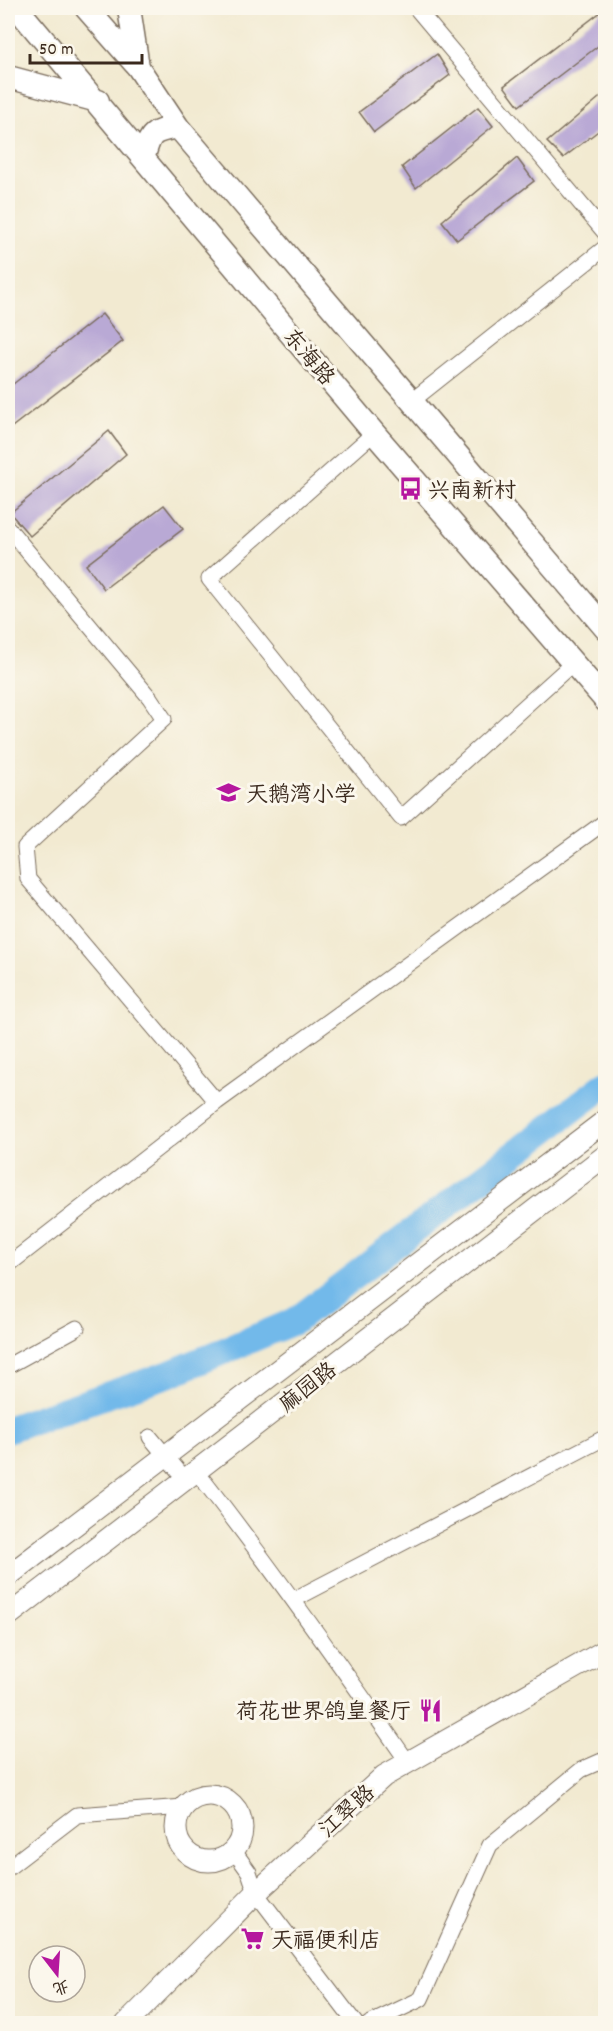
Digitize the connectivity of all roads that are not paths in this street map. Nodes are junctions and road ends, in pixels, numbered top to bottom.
1 (17, 8) edge
2 (86, 8) edge
3 (129, 8) edge
4 (416, 8) edge
5 (138, 67) junction
6 (8, 77) edge
7 (98, 101) junction
8 (178, 127) junction
9 (144, 156) junction
10 (606, 234) edge
11 (606, 247) edge
12 (413, 400) junction
13 (374, 433) junction
14 (8, 528) edge
15 (606, 629) edge
16 (573, 663) junction
17 (606, 701) edge
18 (606, 821) edge
19 (217, 1102) junction
20 (606, 1120) edge
21 (606, 1155) edge
22 (8, 1265) edge
23 (77, 1328) dead end
24 (8, 1366) edge
25 (150, 1437) dead end
26 (606, 1437) edge
27 (164, 1455) junction
28 (190, 1475) junction
29 (8, 1576) edge
30 (293, 1600) junction
31 (8, 1616) edge
32 (606, 1650) edge
33 (606, 1759) edge
34 (407, 1761) junction
35 (184, 1807) junction
36 (234, 1851) junction
37 (8, 1868) edge
38 (256, 1893) junction
39 (126, 2024) edge
40 (356, 2024) edge
41 (369, 2024) edge

1 - 7 main road, 东海路
2 - 5 main road
3 - 5 main road
4 - 10 street
5 - 8 main road
6 - 7 main road
7 - 9 main road, 东海路
8 - 9 main road
8 - 12 main road
9 - 13 main road, 东海路
11 - 12 street
12 - 15 main road
13 - 16 main road, 东海路
13 - 16 street
14 - 19 street
16 - 17 main road, 东海路
18 - 19 street
19 - 22 street
20 - 27 street, 麻园路
21 - 28 street, 麻园路
23 - 24 street
25 - 27 street
26 - 30 street
27 - 28 street
27 - 29 street, 麻园路
28 - 30 street
28 - 31 street, 麻园路
30 - 34 street
32 - 34 street, 江翠路
33 - 41 street
34 - 38 street, 江翠路
35 - 36 street
35 - 36 street
35 - 37 street
36 - 38 street
38 - 39 street, 江翠路
38 - 40 street

